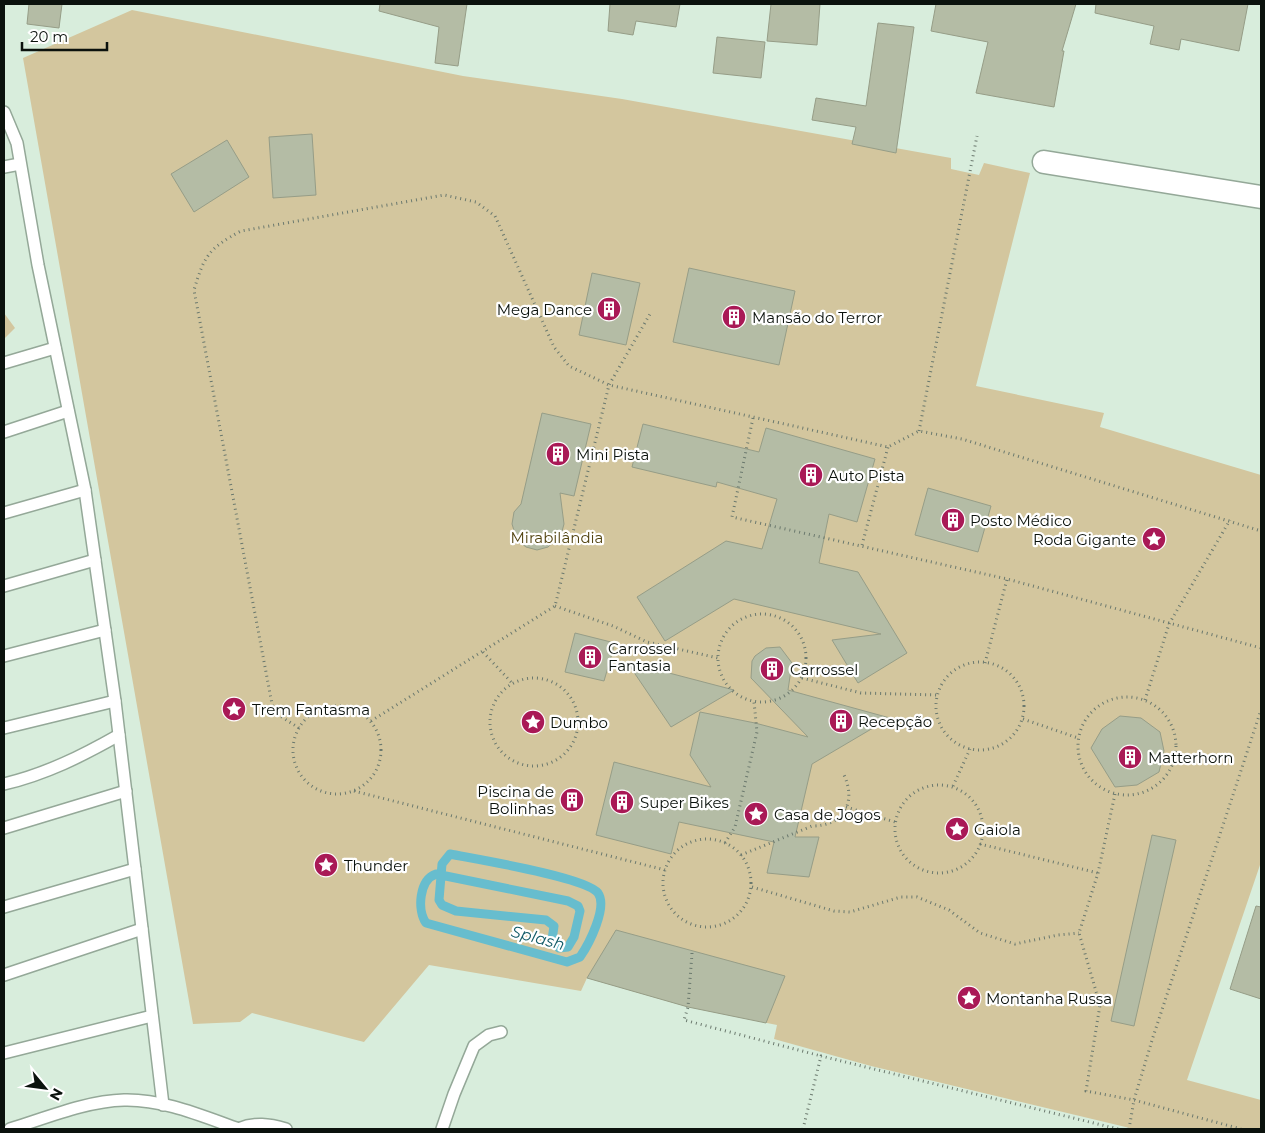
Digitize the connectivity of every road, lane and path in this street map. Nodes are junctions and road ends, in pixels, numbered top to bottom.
1 (4, 112) edge
2 (977, 136) dead end
3 (1044, 162) dead end
4 (20, 164) junction
5 (4, 167) edge
6 (1261, 197) edge
7 (650, 314) dead end
8 (55, 348) junction
9 (4, 363) edge
10 (609, 385) junction
11 (68, 411) junction
12 (752, 418) junction
13 (919, 431) junction
14 (4, 432) edge
15 (888, 447) junction
16 (85, 490) junction
17 (4, 513) edge
18 (1230, 520) junction
19 (1261, 531) edge
20 (862, 545) junction
21 (95, 560) junction
22 (1007, 579) junction
23 (4, 586) edge
24 (555, 606) junction
25 (1169, 624) junction
26 (105, 630) junction
27 (1261, 648) edge
28 (483, 652) junction
29 (4, 656) edge
30 (718, 658) junction
31 (985, 663) junction
32 (802, 678) junction
33 (513, 684) junction
34 (938, 695) junction
35 (1145, 700) junction
36 (115, 702) junction
37 (754, 702) junction
38 (1261, 710) edge
39 (1023, 720) junction
40 (371, 721) junction
41 (4, 728) edge
42 (300, 728) junction
43 (119, 735) junction
44 (1078, 738) junction
45 (970, 749) junction
46 (844, 775) dead end
47 (4, 784) edge
48 (954, 786) junction
49 (126, 791) junction
50 (354, 791) junction
51 (1114, 794) junction
52 (846, 807) junction
53 (895, 822) junction
54 (4, 828) edge
55 (725, 843) junction
56 (980, 844) junction
57 (741, 855) junction
58 (135, 869) junction
59 (664, 870) junction
60 (1098, 873) junction
61 (752, 886) junction
62 (4, 907) edge
63 (142, 929) junction
64 (1080, 933) junction
65 (692, 953) dead end
66 (4, 975) edge
67 (152, 1016) junction
68 (501, 1032) dead end
69 (4, 1054) edge
70 (821, 1056) junction
71 (1134, 1100) junction
72 (163, 1105) junction
73 (10, 1129) edge
74 (238, 1129) edge
75 (286, 1129) edge
76 (442, 1129) edge
77 (803, 1129) edge
78 (1118, 1129) edge
79 (1129, 1129) edge
80 (1241, 1129) edge

1 - 4 lane
2 - 13 path
3 - 6 street
4 - 5 lane
4 - 8 lane
7 - 10 path
8 - 9 lane
8 - 11 lane
10 - 12 path
10 - 24 path
10 - 42 path
11 - 14 lane
11 - 16 lane
12 - 15 path
12 - 20 path
13 - 15 path
13 - 18 path
15 - 20 path
16 - 17 lane
16 - 21 lane
18 - 19 path
18 - 25 path
20 - 22 path
21 - 23 lane
21 - 26 lane
22 - 25 path
22 - 31 path
24 - 28 path
24 - 30 path
25 - 27 path
25 - 35 path
26 - 29 lane
26 - 36 lane
28 - 33 path
28 - 40 path
30 - 32 path
30 - 37 path
31 - 34 path
31 - 39 path
32 - 34 path
32 - 37 path
33 - 33 path
34 - 45 path
35 - 44 path
35 - 51 path
36 - 41 lane
36 - 43 lane
37 - 55 path
38 - 71 path
39 - 44 path
39 - 45 path
40 - 42 path
40 - 50 path
42 - 50 path
43 - 47 lane
43 - 49 lane
44 - 51 path
45 - 48 path
46 - 52 path
48 - 53 path
48 - 56 path
49 - 54 lane
49 - 58 lane
50 - 59 path
51 - 60 path
52 - 53 path
52 - 57 path
53 - 56 path
55 - 57 path
55 - 59 path
56 - 60 path
57 - 61 path
58 - 62 lane
58 - 63 lane
59 - 61 path
60 - 64 path
61 - 64 path
63 - 66 lane
63 - 67 lane
64 - 71 path
65 - 70 path
67 - 69 lane
67 - 72 lane
68 - 76 lane
70 - 77 path
70 - 78 path
71 - 79 path
71 - 80 path
72 - 73 lane
72 - 74 lane
74 - 75 lane

